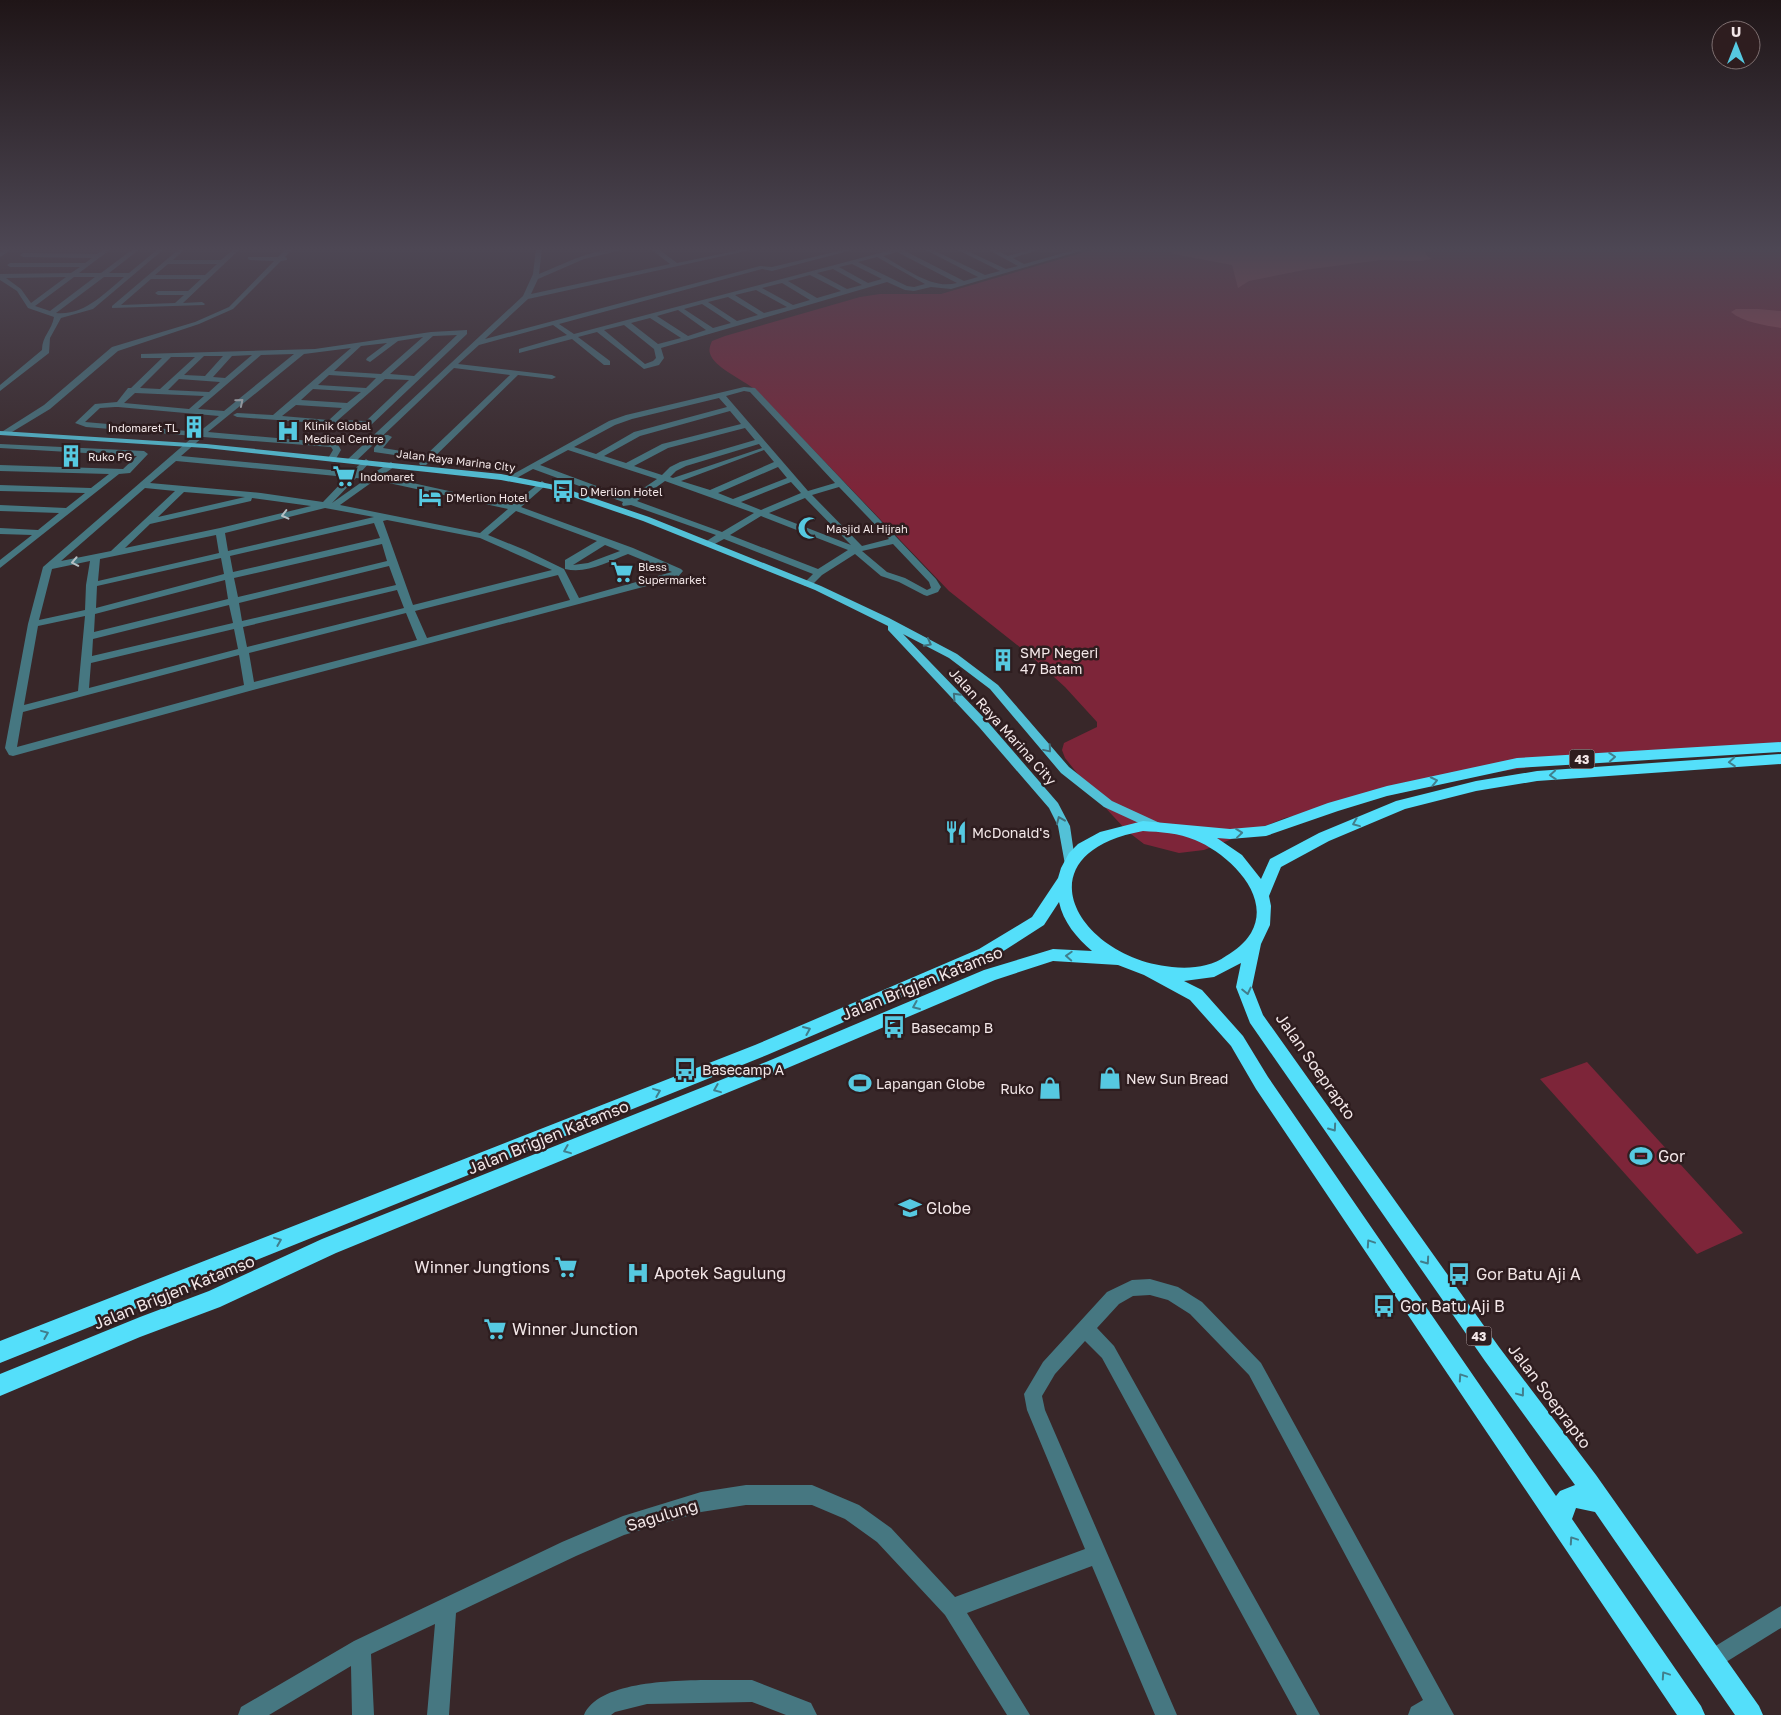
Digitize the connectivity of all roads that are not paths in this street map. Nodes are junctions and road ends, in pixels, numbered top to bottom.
1 (52, 329) edge
2 (174, 329) edge
3 (493, 329) edge
4 (531, 329) edge
5 (563, 329) edge
6 (598, 329) joint
7 (635, 329) edge
8 (673, 329) edge
9 (709, 329) edge
10 (719, 329) edge
11 (712, 331) junction
12 (431, 334) junction
13 (573, 336) junction
14 (688, 339) junction
15 (395, 340) junction
16 (489, 340) junction
17 (479, 342) junction
18 (358, 345) junction
19 (657, 347) junction
20 (522, 350) dead end
21 (315, 351) junction
22 (260, 352) junction
23 (300, 352) junction
24 (230, 353) junction
25 (202, 354) junction
26 (144, 356) dead end
27 (168, 356) junction
28 (370, 360) dead end
29 (607, 363) dead end
30 (457, 367) junction
31 (516, 373) junction
32 (326, 374) junction
33 (178, 376) junction
34 (383, 376) junction
35 (552, 377) dead end
36 (416, 378) junction
37 (208, 379) junction
38 (226, 380) junction
39 (311, 387) junction
40 (0, 390) edge
41 (131, 390) junction
42 (368, 390) junction
43 (161, 392) junction
44 (209, 394) junction
45 (721, 395) junction
46 (293, 402) junction
47 (117, 404) junction
48 (350, 406) junction
49 (732, 408) junction
50 (192, 410) junction
51 (226, 414) junction
52 (237, 415) junction
53 (275, 418) junction
54 (331, 422) junction
55 (86, 425) junction
56 (746, 425) junction
57 (2, 433) edge
58 (200, 435) junction
59 (212, 436) junction
60 (71, 438) junction
61 (189, 444) junction
62 (763, 444) junction
63 (0, 446) edge
64 (200, 446) junction
65 (566, 447) junction
66 (598, 456) junction
67 (174, 458) junction
68 (429, 458) junction
69 (331, 460) junction
70 (351, 462) junction
71 (366, 462) junction
72 (779, 463) junction
73 (390, 465) junction
74 (533, 466) junction
75 (628, 466) junction
76 (0, 468) edge
77 (419, 468) junction
78 (117, 472) junction
79 (354, 475) junction
80 (373, 477) junction
81 (510, 478) junction
82 (792, 479) junction
83 (669, 480) junction
84 (542, 484) junction
85 (840, 484) junction
86 (142, 485) junction
87 (0, 488) edge
88 (182, 489) junction
89 (93, 492) junction
90 (710, 493) junction
91 (806, 494) junction
92 (261, 496) junction
93 (631, 501) junction
94 (732, 502) junction
95 (329, 506) junction
96 (0, 508) edge
97 (514, 508) junction
98 (618, 510) junction
99 (68, 511) junction
100 (760, 513) junction
101 (382, 518) junction
102 (146, 522) junction
103 (0, 530) edge
104 (220, 531) junction
105 (41, 533) junction
106 (723, 535) junction
107 (482, 536) junction
108 (385, 540) junction
109 (606, 541) junction
110 (894, 541) junction
111 (708, 544) junction
112 (857, 549) junction
113 (630, 550) junction
114 (113, 554) junction
115 (224, 555) junction
116 (5, 557) edge
117 (95, 558) junction
118 (393, 562) junction
119 (0, 566) edge
120 (48, 569) junction
121 (561, 571) junction
122 (819, 573) junction
123 (228, 576) junction
124 (808, 584) junction
125 (91, 585) junction
126 (402, 586) junction
127 (575, 600) junction
128 (233, 602) junction
129 (409, 609) junction
130 (90, 612) junction
131 (885, 620) junction
132 (33, 624) junction
133 (238, 625) junction
134 (87, 637) junction
135 (423, 641) junction
136 (243, 651) junction
137 (86, 661) junction
138 (250, 687) junction
139 (83, 694) junction
140 (18, 710) junction
141 (1781, 747) edge
142 (1781, 759) edge
143 (1166, 827) junction
144 (1068, 874) junction
145 (1261, 896) junction
146 (1254, 944) junction
147 (1117, 959) junction
148 (1150, 971) junction
149 (434, 1180) junction
150 (438, 1203) junction
151 (1085, 1330) junction
152 (0, 1352) edge
153 (0, 1385) edge
154 (1602, 1504) junction
155 (1560, 1521) junction
156 (1097, 1554) junction
157 (446, 1608) junction
158 (952, 1608) junction
159 (1781, 1616) edge
160 (361, 1648) junction
161 (1711, 1660) junction
162 (1440, 1710) edge
163 (249, 1715) edge
164 (363, 1715) edge
165 (438, 1715) edge
166 (595, 1715) edge
167 (806, 1715) edge
168 (1019, 1715) edge
169 (1166, 1715) edge
170 (1310, 1715) edge
171 (1419, 1715) edge
172 (1692, 1715) edge
173 (1750, 1715) edge

1 - 40 street
2 - 57 street
3 - 17 street
4 - 16 street
5 - 13 street
6 - 13 street
6 - 19 street
7 - 19 street
8 - 14 street
9 - 11 street
10 - 11 street
11 - 14 street
12 - 15 street
12 - 34 street
12 - 36 street
13 - 20 street
13 - 29 street
14 - 19 street
15 - 18 street
15 - 28 street
16 - 17 street
16 - 30 street
17 - 30 street
18 - 21 street
18 - 32 street
21 - 23 street
21 - 52 street
22 - 23 street
22 - 24 street
22 - 38 street
51 -> 23 street
24 - 25 street
24 - 37 street
25 - 27 street
25 - 33 street
26 - 27 street
27 - 41 street
30 - 31 street
30 - 68 street
30 - 70 street
31 - 35 street
31 - 68 street
32 - 34 street
32 - 39 street
33 - 37 street
33 - 43 street
34 - 36 street
34 - 42 street
36 - 54 street
37 - 38 street
38 - 44 street
39 - 42 street
39 - 46 street
41 - 43 street
41 - 47 street
42 - 48 street
43 - 44 street
44 - 50 street
45 - 49 street
45 - 65 street
45 - 85 street
46 - 48 street
46 - 53 street
47 - 50 street
47 - 55 street
48 - 54 street
49 - 56 street
49 - 66 street
50 - 51 street
51 - 58 street
52 - 53 street
52 - 59 street
53 - 54 street
55 - 58 street
55 - 60 street
56 - 62 street
56 - 75 street
57 - 60 main road, Jalan Raya Marina City
58 - 59 street
58 - 61 street
59 - 64 street
59 - 69 street
60 - 61 main road, Jalan Raya Marina City
61 - 64 main road, Jalan Raya Marina City
61 - 67 street
62 - 72 street
62 - 83 street
62 - 83 street
63 - 78 street
64 - 69 main road, Jalan Raya Marina City
65 - 66 street
65 - 74 street
66 - 75 street
67 - 79 street
67 - 86 street
68 - 77 street
69 - 70 main road, Jalan Raya Marina City
70 - 71 main road, Jalan Raya Marina City
71 - 73 main road, Jalan Raya Marina City
71 - 79 street
72 - 82 street
72 - 90 street
73 - 77 main road, Jalan Raya Marina City
73 - 80 street
74 - 81 street
74 - 93 street
75 - 83 street
76 - 78 street
77 - 81 main road, Jalan Raya Marina City
78 - 89 street
79 - 80 street
79 - 95 street
80 - 95 street
80 - 97 street
81 - 84 main road, Jalan Raya Marina City
82 - 91 street
82 - 94 street
83 - 90 street
83 - 93 street
84 - 97 street
84 - 98 main road, Jalan Raya Marina City
85 - 91 street
85 - 110 street
86 - 88 street
86 - 120 street
87 - 89 street
88 - 92 street
88 - 102 street
89 - 99 street
90 - 94 street
91 - 100 street
91 - 112 street
92 - 95 street
92 - 102 street
93 - 98 street
93 - 106 street
94 - 100 street
95 - 101 street
95 -> 104 street
96 - 99 street
97 - 107 street
97 - 109 street
98 - 111 main road, Jalan Raya Marina City
99 - 105 street
100 - 106 street
100 - 112 street
101 - 107 street
101 - 108 street
101 - 115 street
102 - 114 street
103 - 105 street
104 - 114 street
104 - 115 street
105 - 116 street
106 - 111 street
106 - 122 street
107 - 121 street
108 - 118 street
108 - 123 street
109 - 113 street
109 - 113 street
110 - 112 street
110 - 112 street
111 - 124 main road, Jalan Raya Marina City
112 - 122 street
113 - 127 street
114 - 117 street
115 - 123 street
115 - 125 street
116 - 119 street
117 -> 120 street
117 - 125 street
118 - 126 street
118 - 128 street
120 - 132 street
121 - 127 street
121 - 129 street
122 - 124 street
123 - 128 street
123 - 130 street
124 - 131 main road, Jalan Raya Marina City
125 - 130 street
126 - 129 street
126 - 133 street
127 - 135 street
128 - 133 street
128 - 134 street
129 - 135 street
129 - 136 street
130 - 132 street
130 - 134 street
131 -> 143 main road, Jalan Raya Marina City
144 -> 131 main road, Jalan Raya Marina City
132 - 140 street
133 - 136 street
133 - 137 street
134 - 137 street
135 - 138 street
136 - 138 street
136 - 139 street
137 - 139 street
138 - 140 street
139 - 140 street
143 -> 141 highway, 43
142 -> 145 highway, 43
143 - 144 highway
143 - 145 highway
144 - 147 highway
149 -> 144 highway, Jalan Brigjen Katamso
145 - 146 highway
146 - 148 highway
146 -> 154 highway, Jalan Soeprapto / 43
147 - 148 highway
147 -> 150 highway, Jalan Brigjen Katamso
155 -> 148 highway
149 - 150 highway
152 -> 149 highway, Jalan Brigjen Katamso
150 - 153 highway, Jalan Brigjen Katamso
151 - 156 street
151 - 162 street
151 - 170 street
154 - 155 highway
154 - 161 highway, Jalan Soeprapto / 43
172 -> 155 highway
156 - 158 street
156 - 169 street
157 - 158 street, Sagulung
157 - 160 street, Sagulung
157 - 165 street
158 - 168 street, Sagulung
159 - 161 street
160 - 163 street, Sagulung
160 - 164 street
161 - 173 highway, Jalan Soeprapto / 43
162 - 171 street
166 - 167 street

